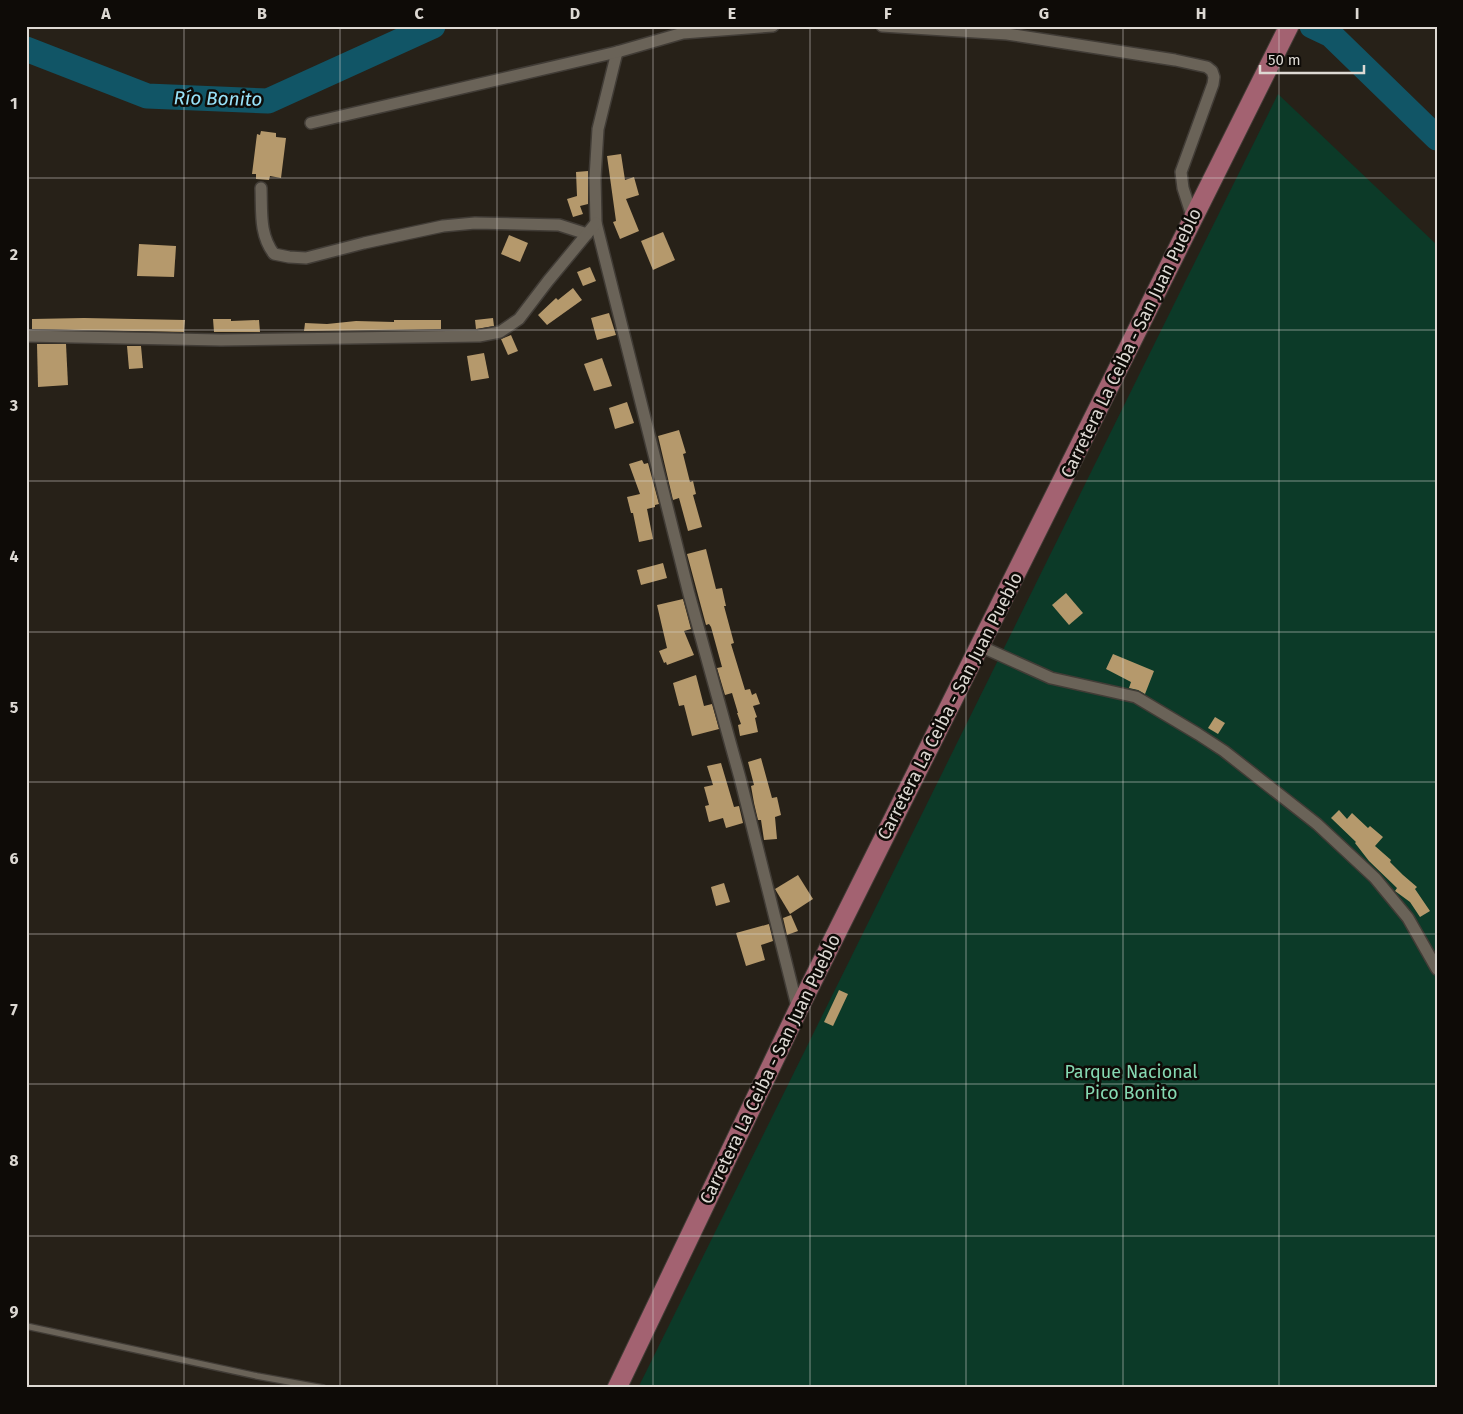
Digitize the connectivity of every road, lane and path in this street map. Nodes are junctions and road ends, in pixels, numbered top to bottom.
1 (773, 26) edge
2 (882, 26) edge
3 (1289, 26) edge
4 (617, 52) junction
5 (311, 123) dead end
6 (261, 188) dead end
7 (1193, 219) junction
8 (596, 223) junction
9 (587, 234) junction
10 (26, 336) edge
11 (980, 646) junction
12 (1437, 969) edge
13 (798, 1010) junction
14 (26, 1326) edge
15 (323, 1388) edge
16 (617, 1388) edge

1 - 4 street
2 - 7 street
3 - 7 main road, Carretera La Ceiba - San Juan Pueblo
4 - 5 street
4 - 8 street
6 - 9 street
7 - 11 main road, Carretera La Ceiba - San Juan Pueblo
8 - 9 street
8 - 13 street
9 - 10 street
11 - 12 street
11 - 13 main road, Carretera La Ceiba - San Juan Pueblo
13 - 16 main road, Carretera La Ceiba - San Juan Pueblo
14 - 15 lane

